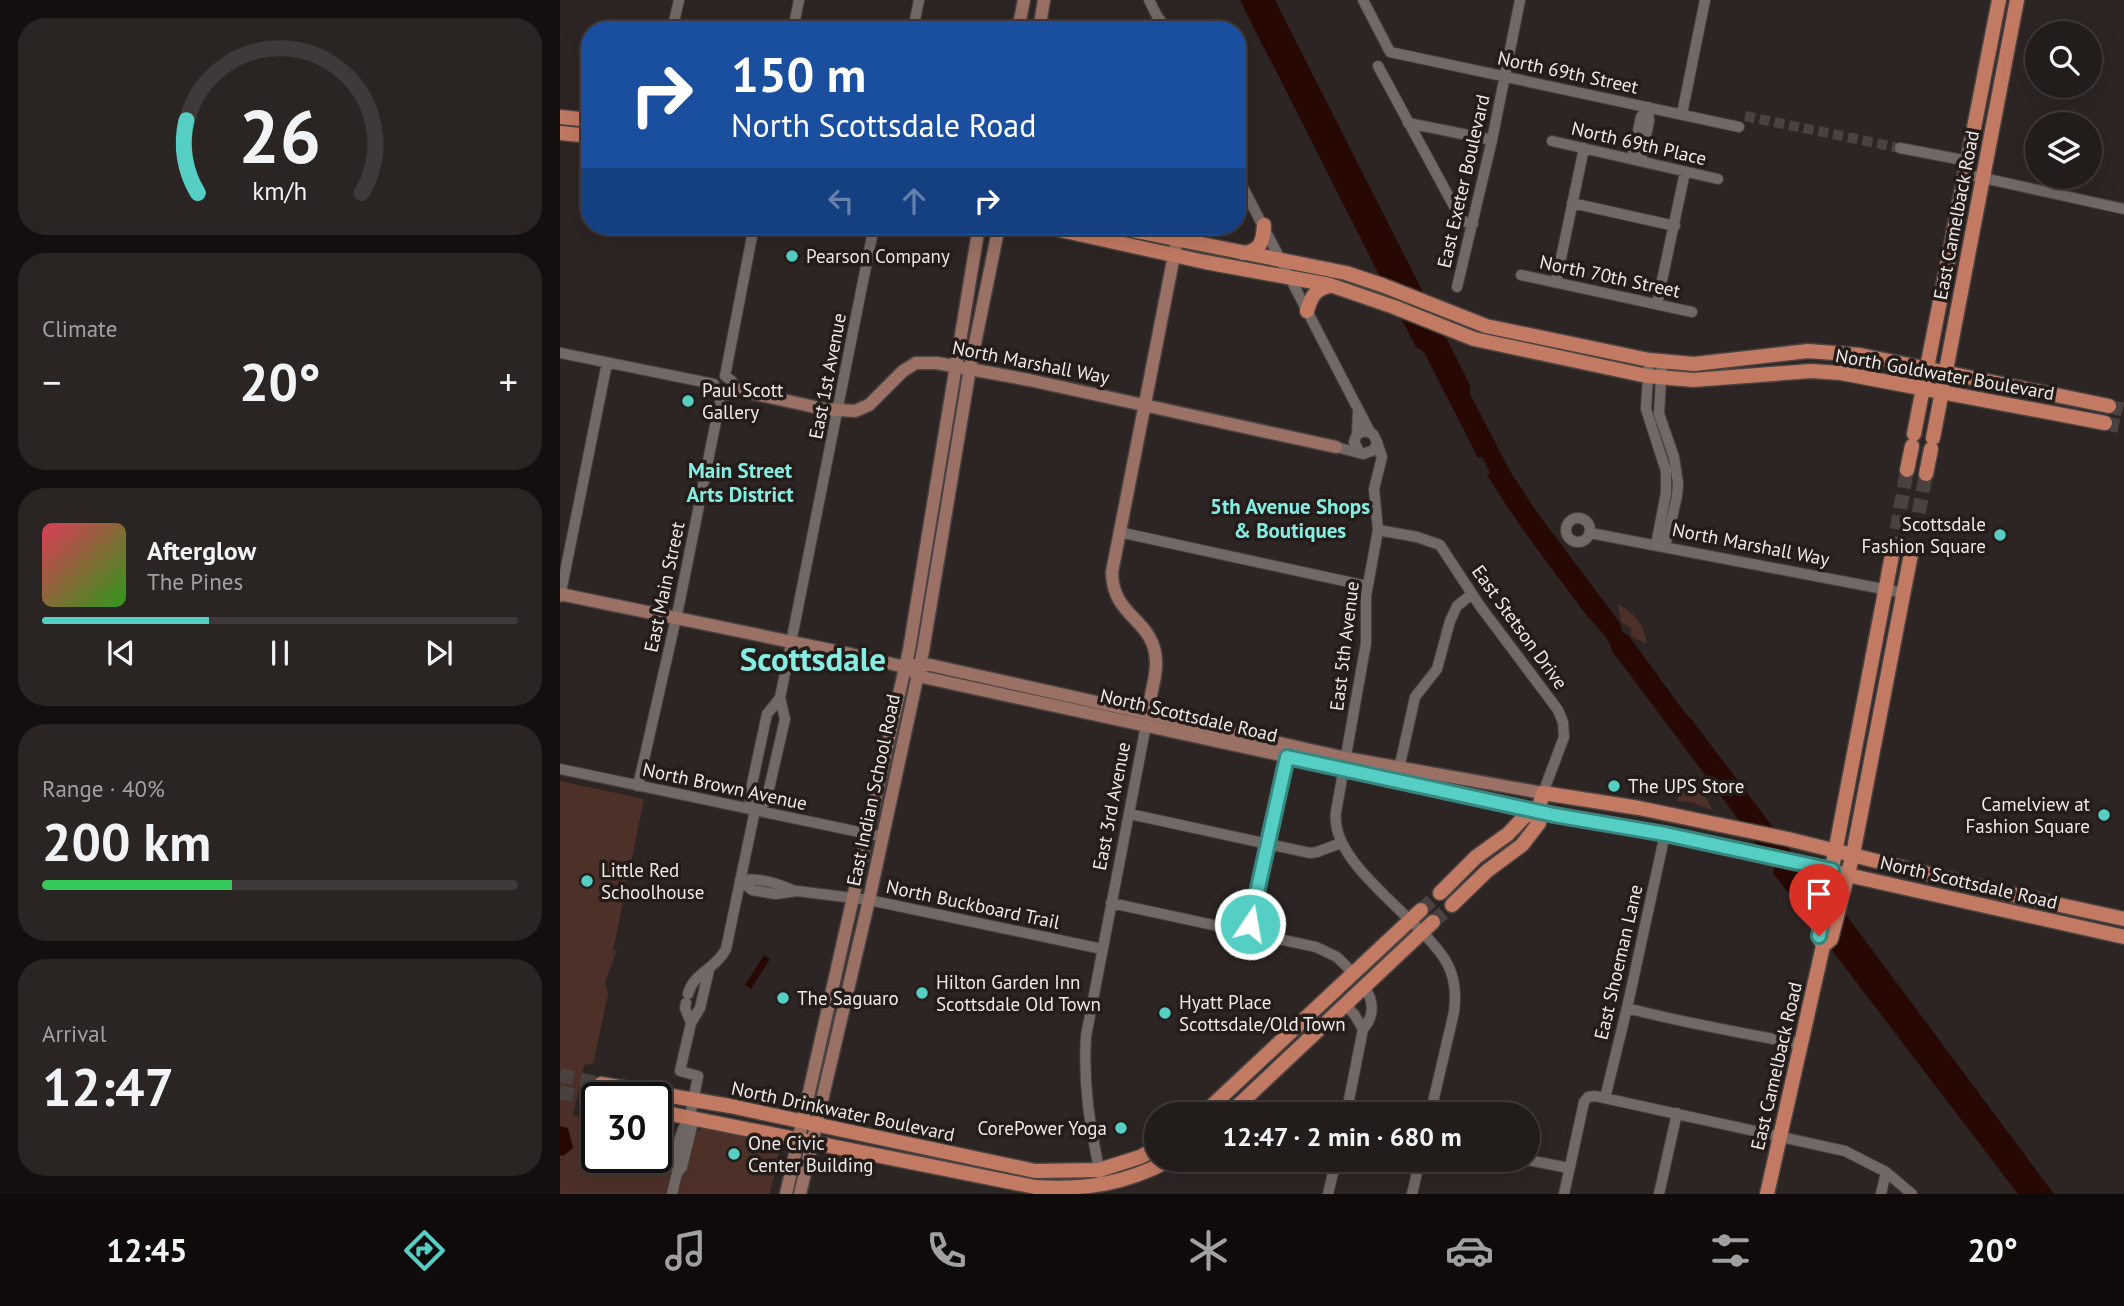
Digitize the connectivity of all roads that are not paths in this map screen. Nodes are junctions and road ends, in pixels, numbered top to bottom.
1 (678, 0) edge
2 (799, 0) edge
3 (919, 0) edge
4 (1024, 0) edge
5 (1044, 0) edge
6 (1149, 0) edge
7 (1363, 0) edge
8 (1520, 0) edge
9 (1706, 0) edge
10 (1999, 0) edge
11 (2017, 0) edge
12 (674, 21) edge
13 (795, 21) edge
14 (915, 21) edge
15 (1020, 21) edge
16 (1040, 21) edge
17 (1161, 21) edge
18 (1378, 66) dead end
19 (1504, 76) junction
20 (1648, 107) junction
21 (1682, 114) junction
22 (560, 117) edge
23 (581, 119) edge
24 (1408, 123) junction
25 (1739, 127) tunnel mouth
26 (560, 133) edge
27 (581, 135) edge
28 (1492, 140) junction
29 (1552, 141) dead end
30 (1584, 148) junction
31 (1900, 148) tunnel mouth
32 (1637, 160) junction
33 (1966, 167) junction
34 (1685, 172) junction
35 (1983, 178) junction
36 (1718, 179) dead end
37 (1246, 192) edge
38 (1572, 203) junction
39 (2124, 209) edge
40 (1473, 223) junction
41 (1264, 225) junction
42 (1675, 226) junction
43 (752, 235) edge
44 (872, 235) edge
45 (978, 235) edge
46 (997, 235) edge
47 (1083, 235) edge
48 (1153, 235) edge
49 (1177, 240) junction
50 (1240, 253) junction
51 (1174, 255) junction
52 (1283, 261) junction
53 (1521, 275) dead end
54 (1291, 278) junction
55 (1556, 282) junction
56 (1333, 286) junction
57 (1457, 287) dead end
58 (1657, 304) junction
59 (1307, 311) junction
60 (1692, 312) dead end
61 (560, 353) edge
62 (1656, 361) junction
63 (607, 363) junction
64 (956, 366) junction
65 (970, 368) junction
66 (1927, 368) junction
67 (1946, 372) junction
68 (725, 376) junction
69 (1653, 377) junction
70 (714, 384) junction
71 (1923, 388) junction
72 (733, 389) junction
73 (1942, 391) junction
74 (721, 396) junction
75 (2090, 402) junction
76 (1144, 405) junction
77 (2028, 407) junction
78 (838, 411) junction
79 (1358, 412) junction
80 (1370, 432) junction
81 (1356, 436) junction
82 (1377, 442) junction
83 (1336, 447) junction
84 (1363, 453) junction
85 (1907, 470) tunnel mouth
86 (1377, 473) junction
87 (1926, 474) tunnel mouth
88 (1378, 530) junction
89 (1119, 532) junction
90 (1590, 533) dead end
91 (929, 536) junction
92 (943, 538) junction
93 (1660, 546) junction
94 (1893, 550) tunnel mouth
95 (1911, 554) tunnel mouth
96 (1367, 586) junction
97 (1885, 589) junction
98 (1904, 593) junction
99 (1472, 594) junction
100 (560, 595) edge
101 (676, 619) junction
102 (791, 642) junction
103 (905, 667) junction
104 (919, 669) junction
105 (780, 698) junction
106 (1147, 719) junction
107 (1287, 757) junction
108 (1345, 764) junction
109 (560, 769) edge
110 (1399, 769) junction
111 (638, 786) junction
112 (1543, 793) junction
113 (755, 810) junction
114 (1538, 811) junction
115 (1130, 814) junction
116 (1727, 826) junction
117 (867, 833) junction
118 (1665, 834) junction
119 (883, 837) junction
120 (1341, 843) junction
121 (1268, 844) junction
122 (1836, 850) junction
123 (1853, 854) junction
124 (1831, 876) junction
125 (740, 880) junction
126 (1847, 880) junction
127 (1440, 893) tunnel mouth
128 (852, 899) junction
129 (869, 900) junction
130 (1111, 903) junction
131 (1452, 905) tunnel mouth
132 (1421, 910) tunnel mouth
133 (2124, 919) edge
134 (1410, 920) junction
135 (1433, 922) tunnel mouth
136 (1422, 933) junction
137 (1248, 934) junction
138 (2124, 937) edge
139 (1823, 946) junction
140 (1102, 949) junction
141 (709, 970) junction
142 (1353, 973) junction
143 (1364, 988) junction
144 (1345, 1005) junction
145 (1627, 1008) junction
146 (691, 1023) junction
147 (1363, 1029) junction
148 (1800, 1044) junction
149 (672, 1096) edge
150 (1605, 1098) junction
151 (693, 1099) junction
152 (1216, 1102) edge
153 (1242, 1102) edge
154 (1349, 1102) edge
155 (1433, 1102) edge
156 (1677, 1113) junction
157 (672, 1114) edge
158 (690, 1117) junction
159 (810, 1123) junction
160 (1780, 1137) junction
161 (805, 1142) junction
162 (1144, 1155) edge
163 (1540, 1162) edge
164 (1002, 1164) junction
165 (1569, 1168) junction
166 (1099, 1170) junction
167 (951, 1172) junction
168 (1145, 1172) edge
169 (1333, 1172) edge
170 (1417, 1172) edge
171 (1886, 1172) junction
172 (1103, 1186) junction
173 (672, 1194) edge
174 (786, 1194) edge
175 (800, 1194) edge
176 (1328, 1194) edge
177 (1412, 1194) edge
178 (1564, 1194) edge
179 (1659, 1194) edge
180 (1767, 1194) edge
181 (1881, 1194) edge
182 (1912, 1194) edge

1 - 12 street
2 - 13 street
3 - 14 street
4 - 15 main road
5 - 16 main road
6 - 17 street
7 - 19 street, North 69th Street
8 - 19 street, East Exeter Boulevard
9 - 21 street
10 - 33 main road, East Camelback Road
11 - 35 main road, East Camelback Road
18 - 24 street
19 - 20 street, North 69th Street
19 - 28 street, East Exeter Boulevard
20 - 21 street, North 69th Street
20 - 32 street
21 - 25 street, North 69th Street
22 - 23 main road
24 - 28 street
24 - 40 street
26 - 27 main road
28 - 40 street, East Exeter Boulevard
29 - 30 street, North 69th Place
30 - 32 street, North 69th Place
30 - 38 street
31 - 33 street
32 - 34 street, North 69th Place
33 - 35 street
33 - 66 main road, East Camelback Road
34 - 36 street, North 69th Place
34 - 42 street
35 - 39 street
35 - 67 main road, East Camelback Road
37 - 41 street
38 - 42 street
38 - 55 street
40 - 57 street, East Exeter Boulevard
41 - 50 main road
41 - 52 street
42 - 58 street
43 - 68 street
44 - 78 street, East 1st Avenue
45 - 64 main road, East Indian School Road
46 - 65 main road, East Indian School Road
47 - 51 main road, North Goldwater Boulevard
48 - 49 main road, North Goldwater Boulevard
49 - 50 main road, North Goldwater Boulevard
49 - 51 main road, East 3rd Avenue
50 - 52 main road, North Goldwater Boulevard
51 - 54 main road, North Goldwater Boulevard
51 - 76 main road, East 3rd Avenue
52 - 54 street
52 - 62 main road, North Goldwater Boulevard
53 - 55 street, North 70th Street
54 - 56 main road, North Goldwater Boulevard
54 - 59 street
55 - 58 street, North 70th Street
56 - 59 main road
56 - 69 main road, North Goldwater Boulevard
58 - 60 street, North 70th Street
59 - 79 street
61 - 63 street
62 - 66 main road, North Goldwater Boulevard
62 - 69 street
63 - 70 street
63 - 100 street
64 - 65 main road, North Marshall Way
64 - 78 main road, North Marshall Way
64 - 91 main road, East Indian School Road
65 - 76 main road, North Marshall Way
65 - 92 main road, East Indian School Road
66 - 67 main road, North Goldwater Boulevard
66 - 71 main road, East Camelback Road
67 - 73 main road, East Camelback Road
67 - 75 main road, North Goldwater Boulevard
68 - 70 street
68 - 72 street
69 - 71 main road, North Goldwater Boulevard
69 - 93 street
70 - 74 street
71 - 73 main road, North Goldwater Boulevard
71 - 85 main road, East Camelback Road
72 - 74 street
72 - 78 main road, North Marshall Way
73 - 77 main road, North Goldwater Boulevard
73 - 87 main road, East Camelback Road
74 - 101 street, East Main Street
75 - 77 main road
75 - 77 main road, North Goldwater Boulevard
76 - 83 main road, North Marshall Way
76 - 89 main road, East 3rd Avenue
78 - 102 street, East 1st Avenue
79 - 80 street
79 - 81 street
80 - 81 street
80 - 82 street
81 - 83 street
81 - 84 street
82 - 84 street
82 - 86 street, East 5th Avenue
83 - 84 street, North Marshall Way
84 - 86 street
86 - 88 street, East 5th Avenue
88 - 96 street, East 5th Avenue
88 - 99 street, East Stetson Drive
89 - 96 street
89 - 106 main road, East 3rd Avenue
90 - 93 street, North Marshall Way
91 - 92 main road
91 - 103 main road, East Indian School Road
92 - 104 main road, East Indian School Road
93 - 97 street, North Marshall Way
94 - 97 main road, East Camelback Road
95 - 98 main road, East Camelback Road
96 - 108 street, East 5th Avenue
97 - 98 street, North Marshall Way
97 - 122 main road, East Camelback Road
98 - 123 main road, East Camelback Road
99 - 110 street
99 - 112 street, East Stetson Drive
100 - 101 main road, North Scottsdale Road
101 - 102 main road, North Scottsdale Road
101 - 111 street, East Main Street
102 - 103 main road, North Scottsdale Road
102 - 105 street, East 1st Avenue
103 - 104 main road, North Scottsdale Road
103 - 117 main road, East Indian School Road
104 - 106 main road, North Scottsdale Road
104 - 119 main road, East Indian School Road
105 - 113 street, East 1st Avenue
105 - 113 street, East 1st Avenue
106 - 107 main road, North Scottsdale Road
106 - 108 main road, North Scottsdale Road
106 - 115 street, East 3rd Avenue
107 - 108 main road, North Scottsdale Road
107 - 121 street
108 - 110 main road, North Scottsdale Road
108 - 114 main road, North Scottsdale Road
108 - 120 street, East 5th Avenue
109 - 111 street, North Brown Avenue
110 - 112 main road, North Scottsdale Road
111 - 113 street, North Brown Avenue
112 - 114 main road
112 - 116 main road, North Scottsdale Road
113 - 117 street, North Brown Avenue
113 - 125 street, East 1st Avenue
114 - 118 main road, North Scottsdale Road
114 - 127 main road
114 - 131 main road
115 - 121 street
115 - 130 street, East 3rd Avenue
116 - 118 main road
116 - 122 main road, North Scottsdale Road
117 - 119 street, North Brown Avenue
117 - 128 main road, East Indian School Road
118 - 124 main road, North Scottsdale Road
118 - 145 street, East Shoeman Lane
119 - 129 main road, East Indian School Road
120 - 121 street
120 - 134 street
121 - 137 street
122 - 123 main road, North Scottsdale Road
122 - 124 main road, East Camelback Road
123 - 126 main road, East Camelback Road
123 - 133 main road, North Scottsdale Road
124 - 126 main road, North Scottsdale Road
124 - 139 main road, East Camelback Road
125 - 128 street, North Buckboard Trail
125 - 141 street, East 1st Avenue
126 - 138 main road, North Scottsdale Road
126 - 139 main road, East Camelback Road
128 - 129 street, North Buckboard Trail
128 - 159 main road, East Indian School Road
129 - 140 street, North Buckboard Trail
129 - 159 main road, East Indian School Road
130 - 137 street
130 - 140 street, East 3rd Avenue
132 - 134 main road
134 - 136 street
134 - 142 main road
135 - 136 main road
136 - 143 main road
136 - 155 street
137 - 142 street
139 - 148 main road, East Camelback Road
140 - 166 street, East 3rd Avenue
141 - 146 street, East 1st Avenue
141 - 146 street, East 1st Avenue
142 - 152 main road
143 - 144 main road
143 - 147 street
144 - 147 street
144 - 153 main road
145 - 148 street
145 - 150 street, East Shoeman Lane
146 - 151 street, East 1st Avenue
147 - 154 street
148 - 160 main road, East Camelback Road
149 - 151 main road, North Drinkwater Boulevard
150 - 156 street
150 - 165 street
151 - 158 street, East 1st Avenue
151 - 159 main road, North Drinkwater Boulevard
156 - 160 street
156 - 179 street
157 - 158 main road, North Drinkwater Boulevard
158 - 161 main road, North Drinkwater Boulevard
158 - 173 street, East 1st Avenue
159 - 161 main road, East Indian School Road
159 - 164 main road, North Drinkwater Boulevard
160 - 171 street
160 - 180 main road, East Camelback Road
161 - 167 main road, North Drinkwater Boulevard
161 - 174 main road, East Indian School Road
161 - 175 main road, East Indian School Road
162 - 166 main road, North Drinkwater Boulevard
163 - 165 street
164 - 166 main road, North Drinkwater Boulevard
164 - 167 main road
165 - 178 street
166 - 172 street, East 3rd Avenue
167 - 172 main road, North Drinkwater Boulevard
168 - 172 main road, North Drinkwater Boulevard
169 - 176 street
170 - 177 street
171 - 181 street
171 - 182 street

